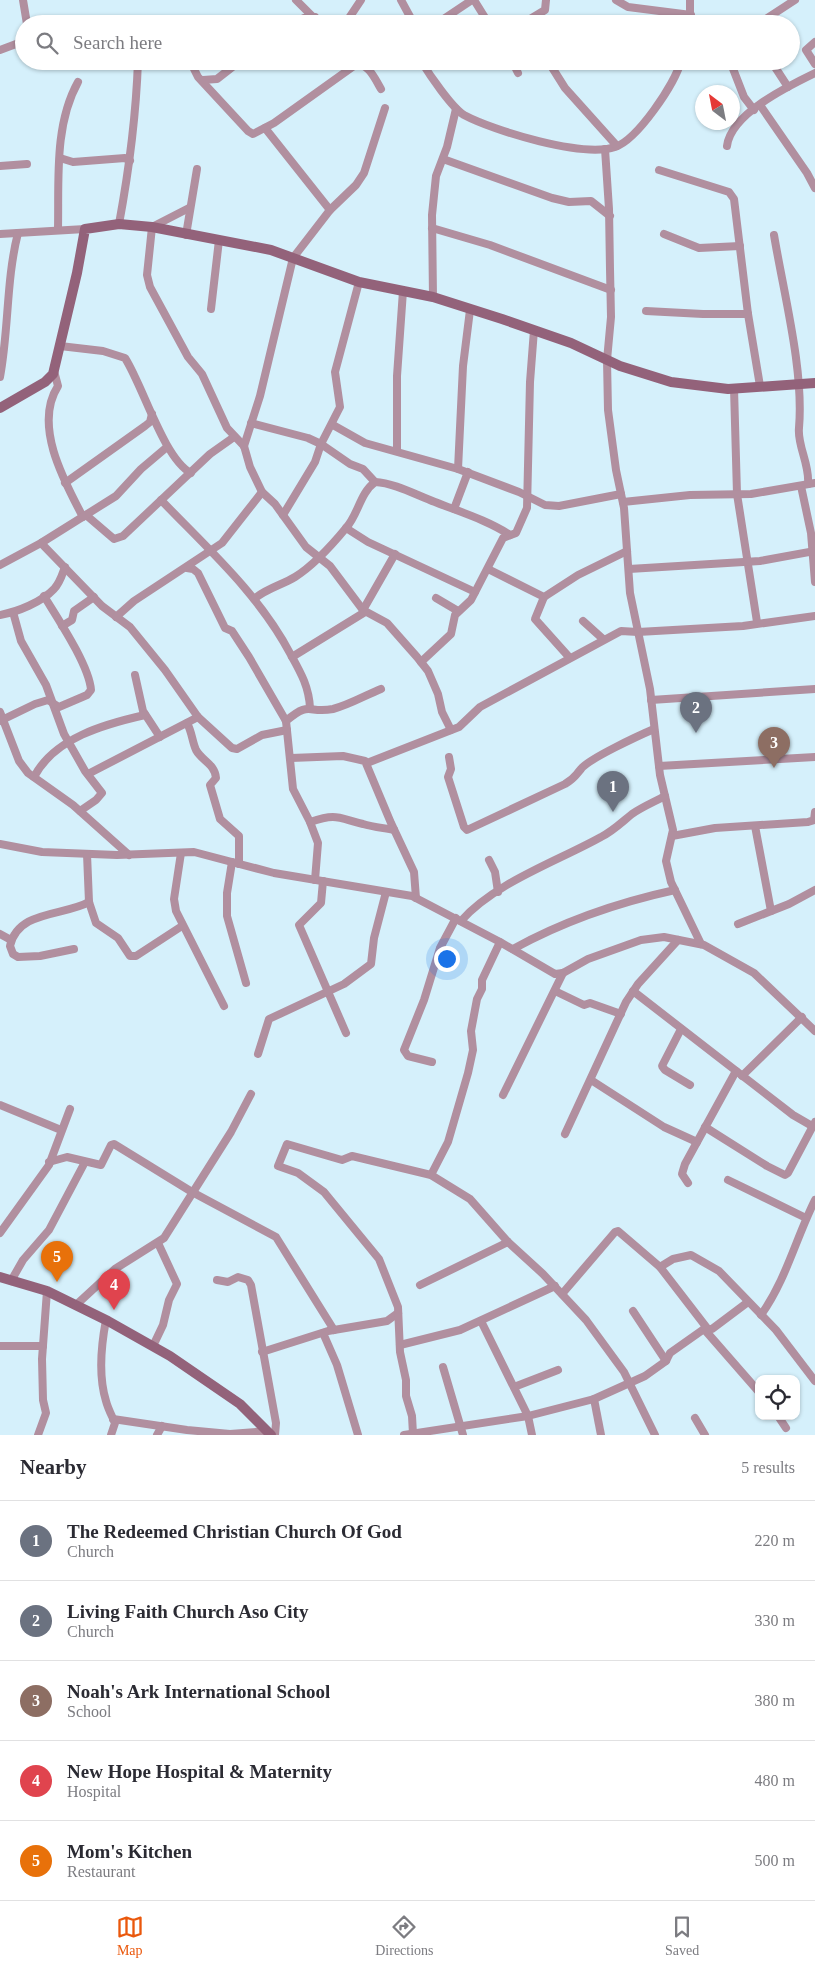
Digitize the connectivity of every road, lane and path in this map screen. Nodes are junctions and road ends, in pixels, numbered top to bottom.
1 (23, 0) edge
2 (296, 0) edge
3 (361, 0) edge
4 (401, 0) edge
5 (473, 0) edge
6 (546, 0) edge
7 (616, 0) edge
8 (690, 0) edge
9 (795, 0) edge
10 (627, 3) edge
11 (26, 15) edge
12 (313, 15) edge
13 (352, 15) edge
14 (409, 15) edge
15 (450, 15) edge
16 (483, 15) edge
17 (537, 15) edge
18 (691, 15) joint
19 (772, 15) edge
20 (815, 42) edge
21 (15, 44) edge
22 (0, 50) edge
23 (815, 64) edge
24 (138, 70) edge
25 (194, 70) edge
26 (228, 70) edge
27 (344, 70) edge
28 (369, 70) edge
29 (428, 70) edge
30 (516, 70) edge
31 (554, 70) edge
32 (677, 70) edge
33 (734, 70) edge
34 (777, 70) edge
35 (518, 73) dead end
36 (815, 73) edge
37 (203, 80) junction
38 (78, 82) dead end
39 (788, 87) junction
40 (382, 88) dead end
41 (385, 108) dead end
42 (757, 108) junction
43 (456, 109) junction
44 (265, 128) junction
45 (617, 146) junction
46 (726, 146) dead end
47 (604, 149) junction
48 (60, 158) junction
49 (443, 159) junction
50 (130, 161) junction
51 (27, 164) dead end
52 (0, 166) edge
53 (197, 169) dead end
54 (659, 170) dead end
55 (811, 172) edge
56 (815, 188) edge
57 (189, 208) junction
58 (330, 210) junction
59 (610, 216) junction
60 (119, 224) junction
61 (152, 226) junction
62 (432, 228) junction
63 (58, 229) junction
64 (85, 229) junction
65 (18, 233) junction
66 (0, 234) edge
67 (664, 234) dead end
68 (186, 235) junction
69 (774, 236) dead end
70 (219, 240) junction
71 (740, 246) junction
72 (293, 258) junction
73 (360, 282) junction
74 (611, 290) junction
75 (403, 291) junction
76 (433, 297) junction
77 (3, 304) edge
78 (211, 309) dead end
79 (470, 310) junction
80 (646, 310) dead end
81 (748, 314) junction
82 (534, 330) junction
83 (60, 346) junction
84 (607, 360) junction
85 (54, 371) junction
86 (0, 377) edge
87 (815, 383) edge
88 (800, 384) junction
89 (760, 386) junction
90 (37, 387) junction
91 (734, 388) junction
92 (53, 394) junction
93 (0, 408) edge
94 (152, 414) junction
95 (251, 423) junction
96 (333, 425) junction
97 (234, 438) junction
98 (322, 444) junction
99 (244, 446) junction
100 (167, 447) junction
101 (397, 451) junction
102 (183, 469) junction
103 (458, 469) junction
104 (468, 472) junction
105 (191, 473) junction
106 (184, 480) junction
107 (375, 482) junction
108 (65, 483) junction
109 (808, 484) edge
110 (262, 492) junction
111 (737, 494) junction
112 (527, 495) junction
113 (622, 498) junction
114 (161, 500) junction
115 (538, 502) junction
116 (527, 508) junction
117 (454, 509) junction
118 (283, 515) junction
119 (84, 516) junction
120 (346, 528) junction
121 (510, 536) junction
122 (41, 542) junction
123 (212, 551) junction
124 (627, 551) junction
125 (814, 551) edge
126 (395, 554) junction
127 (318, 556) junction
128 (201, 558) junction
129 (748, 561) junction
130 (0, 565) edge
131 (65, 567) junction
132 (187, 568) junction
133 (488, 569) junction
134 (629, 569) junction
135 (198, 573) junction
136 (815, 582) edge
137 (475, 592) junction
138 (44, 596) junction
139 (94, 597) junction
140 (544, 597) junction
141 (254, 598) junction
142 (436, 598) dead end
143 (364, 611) junction
144 (458, 611) junction
145 (13, 612) junction
146 (0, 615) edge
147 (815, 616) edge
148 (116, 617) junction
149 (583, 621) dead end
150 (756, 622) junction
151 (62, 626) junction
152 (638, 632) junction
153 (603, 639) junction
154 (292, 657) junction
155 (569, 657) junction
156 (421, 662) junction
157 (136, 675) dead end
158 (381, 689) dead end
159 (815, 689) edge
160 (651, 700) junction
161 (51, 701) junction
162 (310, 708) junction
163 (145, 715) junction
164 (198, 717) junction
165 (1, 718) edge
166 (187, 724) junction
167 (287, 725) junction
168 (654, 729) junction
169 (451, 730) junction
170 (160, 737) junction
171 (70, 742) junction
172 (449, 757) dead end
173 (815, 757) edge
174 (291, 758) junction
175 (367, 763) junction
176 (659, 766) junction
177 (88, 774) junction
178 (34, 778) junction
179 (665, 796) junction
180 (80, 811) junction
181 (815, 815) edge
182 (310, 822) junction
183 (755, 826) junction
184 (394, 830) junction
185 (672, 836) junction
186 (0, 844) edge
187 (181, 852) junction
188 (87, 854) junction
189 (129, 855) junction
190 (489, 860) dead end
191 (236, 863) junction
192 (319, 881) junction
193 (675, 890) junction
194 (815, 890) edge
195 (386, 892) junction
196 (498, 892) junction
197 (416, 898) junction
198 (89, 902) junction
199 (771, 911) junction
200 (459, 920) junction
201 (738, 924) dead end
202 (182, 926) junction
203 (0, 934) edge
204 (11, 940) junction
205 (678, 940) junction
206 (500, 942) junction
207 (702, 944) junction
208 (74, 948) dead end
209 (513, 949) junction
210 (563, 973) junction
211 (246, 983) dead end
212 (328, 990) junction
213 (555, 991) junction
214 (633, 991) junction
215 (224, 1006) dead end
216 (621, 1014) junction
217 (802, 1016) junction
218 (681, 1029) junction
219 (815, 1031) edge
220 (346, 1033) dead end
221 (258, 1054) dead end
222 (432, 1062) dead end
223 (739, 1074) junction
224 (590, 1080) junction
225 (690, 1085) dead end
226 (251, 1094) dead end
227 (503, 1095) dead end
228 (1, 1108) edge
229 (70, 1109) dead end
230 (813, 1124) edge
231 (705, 1127) junction
232 (61, 1130) junction
233 (565, 1134) dead end
234 (698, 1142) junction
235 (54, 1148) junction
236 (64, 1158) junction
237 (50, 1162) junction
238 (85, 1162) junction
239 (431, 1175) junction
240 (728, 1180) dead end
241 (688, 1183) dead end
242 (192, 1192) junction
243 (815, 1200) edge
244 (807, 1216) junction
245 (815, 1220) edge
246 (0, 1233) edge
247 (508, 1242) junction
248 (158, 1243) junction
249 (660, 1267) junction
250 (0, 1278) edge
251 (11, 1280) junction
252 (217, 1280) dead end
253 (420, 1285) dead end
254 (555, 1286) junction
255 (47, 1291) junction
256 (562, 1294) junction
257 (748, 1302) junction
258 (76, 1305) junction
259 (633, 1312) dead end
260 (398, 1313) junction
261 (761, 1315) junction
262 (106, 1320) junction
263 (481, 1321) junction
264 (705, 1329) junction
265 (334, 1330) junction
266 (323, 1333) junction
267 (400, 1345) junction
268 (0, 1346) edge
269 (43, 1346) junction
270 (153, 1346) junction
271 (262, 1352) junction
272 (666, 1361) junction
273 (443, 1367) dead end
274 (558, 1370) dead end
275 (629, 1382) junction
276 (815, 1382) edge
277 (514, 1387) junction
278 (755, 1387) edge
279 (594, 1399) junction
280 (528, 1416) junction
281 (695, 1418) dead end
282 (113, 1419) junction
283 (781, 1420) edge
284 (162, 1426) junction
285 (786, 1428) dead end
286 (462, 1431) edge
287 (271, 1434) edge
288 (413, 1434) edge
289 (38, 1435) edge
290 (111, 1435) edge
291 (157, 1435) edge
292 (358, 1435) edge
293 (404, 1435) edge
294 (532, 1435) edge
295 (601, 1435) edge
296 (655, 1435) edge
297 (705, 1435) edge

1 - 11 street
2 - 12 street
3 - 13 street
4 - 14 street
5 - 15 street
5 - 16 street
6 - 17 street
7 - 10 street
8 - 18 street
9 - 19 street
10 - 18 street
20 - 23 street
21 - 22 street
24 - 50 street
25 - 37 street
26 - 37 street
27 - 44 street
28 - 40 street
29 - 43 street
30 - 35 street
31 - 45 street
32 - 45 street
33 - 42 street
34 - 39 street
36 - 39 street
37 - 44 street
38 - 48 street
39 - 42 street
41 - 58 street
42 - 46 street
42 - 55 street
43 - 47 street
43 - 49 street
44 - 58 street
45 - 47 street
47 - 59 street
48 - 50 street
48 - 63 street
49 - 59 street
49 - 62 street
50 - 60 street
51 - 52 street
53 - 57 street
54 - 71 street
55 - 56 street
57 - 61 street
57 - 68 street
58 - 72 street
59 - 74 street
60 - 61 street
60 - 64 street
61 - 68 street
61 - 97 street
62 - 74 street
62 - 76 street
63 - 64 street
63 - 65 street
64 - 83 street
65 - 66 street
65 - 77 street
67 - 71 street
68 - 70 street
69 - 88 street
70 - 72 street
70 - 78 street
71 - 81 street
72 - 73 street
72 - 95 street
73 - 75 street
73 - 96 street
74 - 84 street
75 - 76 street
75 - 101 street
76 - 79 street
77 - 86 street
79 - 82 street
79 - 103 street
80 - 81 street
81 - 89 street
82 - 84 street
82 - 112 street
83 - 85 street
83 - 94 street
84 - 91 street
84 - 113 street
85 - 90 street
85 - 92 street
87 - 88 street
88 - 89 street
88 - 109 street
89 - 91 street
90 - 92 street
90 - 93 street
91 - 111 street
92 - 108 street
94 - 100 street
94 - 108 street
95 - 98 street
95 - 99 street
96 - 98 street
96 - 101 street
97 - 99 street
97 - 105 street
98 - 107 street
98 - 118 street
99 - 110 street
100 - 102 street
100 - 119 street
101 - 103 street
102 - 105 street
102 - 106 street
103 - 104 street
104 - 112 street
104 - 117 street
105 - 106 street
106 - 114 street
107 - 117 street
107 - 120 street
108 - 119 street
109 - 111 street
109 - 125 street
110 - 118 street
110 - 123 street
111 - 113 street
111 - 129 street
112 - 115 street
112 - 116 street
113 - 115 street
113 - 124 street
114 - 119 street
114 - 123 street
115 - 116 street
116 - 121 street
117 - 121 street
118 - 127 street
119 - 122 street
120 - 126 street
120 - 127 street
121 - 133 street
122 - 130 street
122 - 131 street
123 - 128 street
123 - 141 street
124 - 134 street
124 - 140 street
125 - 129 street
125 - 136 street
126 - 137 street
126 - 143 street
127 - 141 street
127 - 143 street
128 - 132 street
128 - 135 street
129 - 134 street
129 - 150 street
131 - 138 street
131 - 139 street
132 - 135 street
132 - 148 street
133 - 137 street
133 - 140 street
134 - 152 street
135 - 167 street
137 - 144 street
138 - 145 street
138 - 151 street
139 - 148 street
139 - 151 street
140 - 155 street
141 - 154 street
142 - 144 street
143 - 154 street
143 - 156 street
144 - 156 street
145 - 146 street
145 - 161 street
147 - 150 street
148 - 164 street
149 - 153 street
150 - 152 street
151 - 161 street
152 - 153 street
152 - 160 street
153 - 155 street
154 - 162 street
155 - 169 street
156 - 169 street
157 - 163 street
158 - 162 street
159 - 160 street
160 - 168 street
161 - 165 street
161 - 171 street
162 - 167 street
163 - 170 street
163 - 171 street
164 - 166 street
164 - 167 street
165 - 178 street
166 - 170 street
166 - 191 street
167 - 174 street
168 - 172 street
168 - 176 street
169 - 175 street
170 - 177 street
171 - 177 street
171 - 178 street
173 - 176 street
174 - 175 street
174 - 182 street
175 - 184 street
176 - 179 street
177 - 180 street
178 - 180 street
179 - 185 street
179 - 196 street
180 - 189 street
181 - 183 street
182 - 184 street
182 - 192 street
183 - 185 street
183 - 199 street
184 - 197 street
185 - 193 street
186 - 188 street
187 - 189 street
187 - 191 street
187 - 202 street
188 - 189 street
188 - 198 street
190 - 196 street
191 - 192 street
191 - 211 street
192 - 195 street
192 - 212 street
193 - 207 street
193 - 209 street
194 - 199 street
195 - 197 street
195 - 212 street
196 - 200 street
197 - 200 street
198 - 202 street
198 - 204 street
199 - 201 street
200 - 206 street
200 - 222 street
202 - 215 street
203 - 204 street
204 - 208 street
205 - 207 street
205 - 210 street
205 - 214 street
206 - 209 street
206 - 239 street
207 - 217 street
209 - 210 street
210 - 213 street
212 - 220 street
212 - 221 street
213 - 216 street
213 - 227 street
214 - 216 street
214 - 218 street
216 - 224 street
217 - 219 street
217 - 223 street
218 - 223 street
218 - 225 street
223 - 230 street
223 - 231 street
224 - 233 street
224 - 234 street
226 - 242 street
228 - 232 street
229 - 232 street
230 - 231 street
231 - 234 street
232 - 235 street
234 - 241 street
235 - 236 street
235 - 237 street
236 - 237 street
236 - 238 street
237 - 246 street
238 - 242 street
238 - 251 street
239 - 247 street
239 - 260 street
240 - 244 street
242 - 248 street
242 - 265 street
243 - 244 street
244 - 245 street
244 - 261 street
247 - 253 street
247 - 254 street
248 - 258 street
248 - 270 street
249 - 256 street
249 - 257 street
249 - 264 street
250 - 251 street
251 - 255 street
252 - 271 street
254 - 256 street
254 - 263 street
255 - 258 street
255 - 269 street
256 - 275 street
257 - 261 street
257 - 264 street
258 - 262 street
259 - 272 street
260 - 265 street
260 - 267 street
261 - 276 street
262 - 270 street
262 - 282 street
263 - 267 street
263 - 277 street
264 - 272 street
264 - 278 street
265 - 266 street
266 - 271 street
266 - 292 street
267 - 288 street
268 - 269 street
269 - 289 street
270 - 287 street
271 - 287 street
272 - 275 street
273 - 286 street
274 - 277 street
275 - 279 street
275 - 296 street
277 - 280 street
279 - 280 street
279 - 295 street
280 - 286 street
280 - 294 street
281 - 297 street
282 - 284 street
282 - 290 street
283 - 285 street
284 - 287 street
284 - 291 street
286 - 288 street
288 - 293 street

